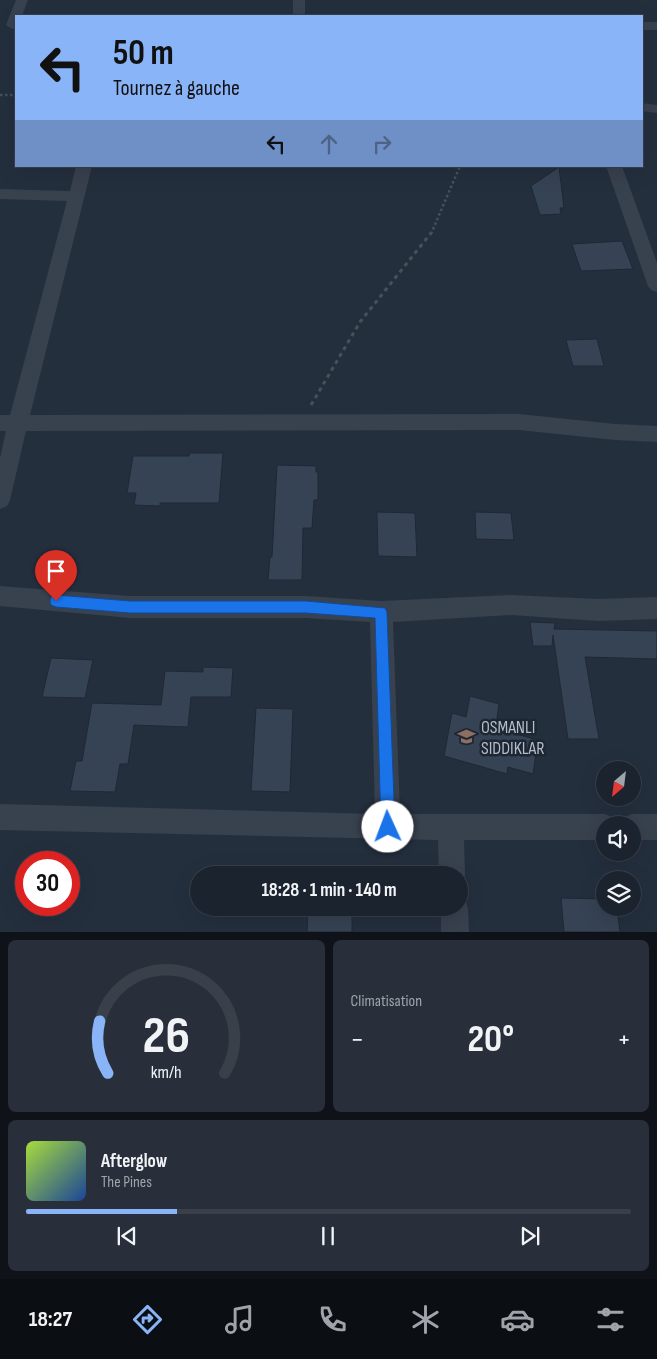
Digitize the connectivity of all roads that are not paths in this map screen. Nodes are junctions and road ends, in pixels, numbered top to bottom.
1 (22, 0) edge
2 (299, 0) edge
3 (299, 15) edge
4 (9, 25) edge
5 (643, 26) edge
6 (657, 26) edge
7 (643, 107) edge
8 (657, 109) edge
9 (84, 167) edge
10 (614, 167) edge
11 (0, 194) edge
12 (76, 196) junction
13 (657, 286) edge
14 (9, 423) edge
15 (657, 434) edge
16 (0, 500) edge
17 (0, 596) edge
18 (657, 608) edge
19 (381, 612) junction
20 (0, 817) edge
21 (388, 827) junction
22 (450, 827) junction
23 (596, 827) edge
24 (641, 827) edge
25 (657, 827) edge
26 (452, 866) edge
27 (454, 916) edge
28 (455, 932) edge

1 - 4 street
2 - 3 street
5 - 6 street
7 - 8 street
9 - 12 street
10 - 13 street
11 - 12 street
12 - 14 street
14 - 15 street
14 - 16 street
17 - 19 street
18 - 19 street
19 - 21 street
20 - 21 street
21 - 22 street
22 - 23 street
22 - 26 street
24 - 25 street
27 - 28 street

